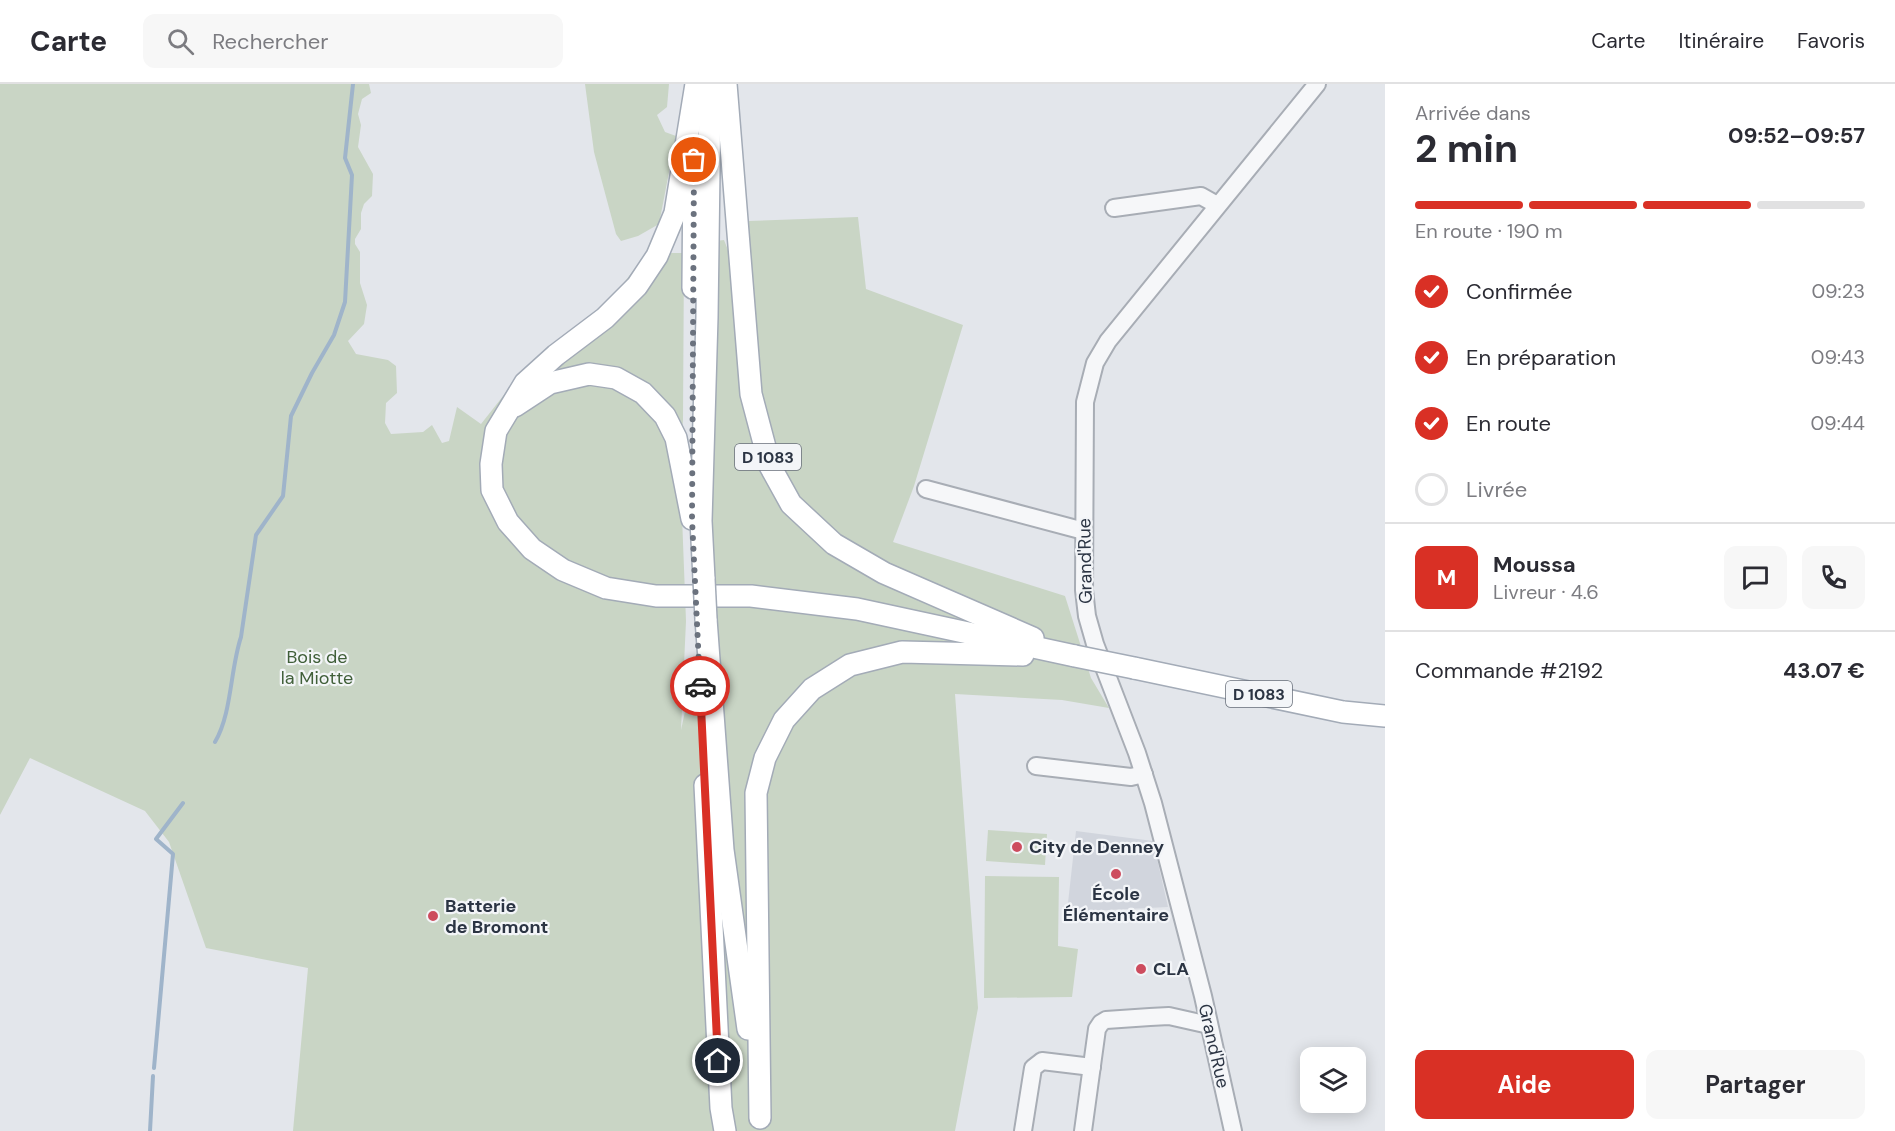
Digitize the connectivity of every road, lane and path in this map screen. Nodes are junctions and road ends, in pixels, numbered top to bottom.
1 (726, 84) edge
2 (1317, 84) edge
3 (699, 86) edge
4 (1217, 205) junction
5 (1114, 208) dead end
6 (508, 411) junction
7 (926, 489) dead end
8 (692, 519) junction
9 (1084, 531) junction
10 (700, 580) junction
11 (702, 620) junction
12 (1075, 656) junction
13 (1385, 716) edge
14 (1036, 766) dead end
15 (1144, 774) junction
16 (1209, 1025) junction
17 (1092, 1067) junction
18 (761, 1125) edge
19 (725, 1131) edge
20 (1023, 1131) edge
21 (1083, 1131) edge
22 (1233, 1131) edge

1 - 12 main road, D 1083
2 - 4 street, Grand'Rue
3 - 6 main road, D 1083
3 - 8 main road
3 - 10 main road
4 - 5 street
4 - 9 street, Grand'Rue
6 - 8 main road, D 1083
6 - 12 main road, D 1083
7 - 9 street
8 - 10 main road
9 - 15 street, Grand'Rue
10 - 11 main road, bridge
11 - 18 main road
11 - 19 main road
12 - 13 main road, D 1083, bridge
12 - 18 main road, D 1083
14 - 15 street
15 - 16 street, Grand'Rue
16 - 17 street
16 - 22 street, Grand'Rue
17 - 20 street
17 - 21 street

